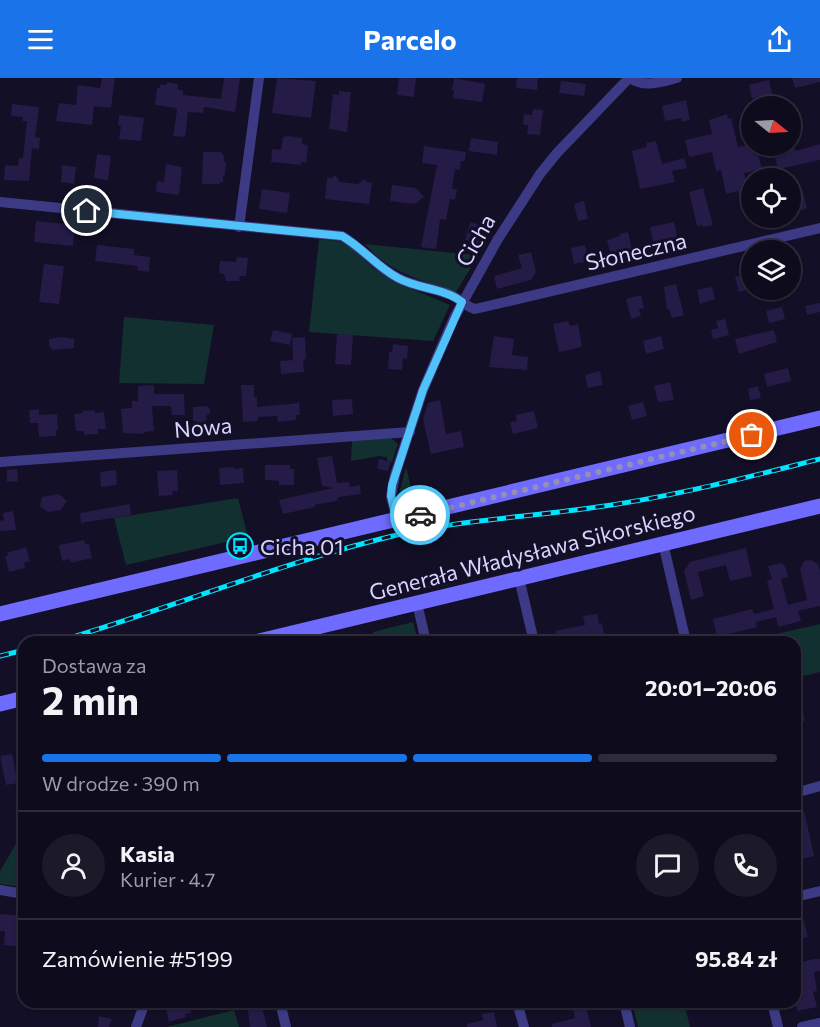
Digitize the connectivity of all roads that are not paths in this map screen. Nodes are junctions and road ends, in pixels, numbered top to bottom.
1 (259, 78) edge
2 (629, 78) edge
3 (677, 78) edge
4 (0, 202) edge
5 (239, 226) junction
6 (820, 228) edge
7 (462, 302) junction
8 (820, 418) edge
9 (410, 432) junction
10 (0, 462) edge
11 (820, 506) edge
12 (397, 521) junction
13 (663, 543) junction
14 (519, 579) junction
15 (417, 603) junction
16 (0, 614) edge
17 (316, 635) edge
18 (425, 636) edge
19 (533, 636) edge
20 (685, 636) edge
21 (18, 700) edge
22 (0, 704) edge
23 (820, 786) edge
24 (801, 791) edge
25 (0, 890) edge
26 (820, 891) edge
27 (18, 893) edge
28 (801, 896) edge
29 (143, 1008) edge
30 (281, 1008) edge
31 (519, 1008) edge
32 (625, 1008) edge
33 (773, 1008) edge
34 (820, 1023) edge
35 (136, 1027) edge
36 (286, 1027) edge
37 (524, 1027) edge
38 (630, 1027) edge
39 (778, 1027) edge
40 (802, 1027) edge

1 - 5 street
2 - 3 street
2 - 7 street, Cicha
4 - 5 street, Słoneczna
5 - 7 street, Słoneczna
6 - 7 street, Słoneczna
7 - 9 street, Cicha
8 - 12 main road
9 - 10 street, Nowa
9 - 12 street, Cicha
11 - 13 main road, Generała Władysława Sikorskiego
12 - 16 main road
13 - 14 main road, Generała Władysława Sikorskiego
13 - 20 street
14 - 15 main road, Generała Władysława Sikorskiego
14 - 19 street
15 - 17 main road, Generała Władysława Sikorskiego
15 - 18 street
21 - 22 main road
23 - 24 street
25 - 27 street
26 - 28 street
29 - 35 street
30 - 36 street
31 - 37 street
32 - 38 street
33 - 39 street
34 - 40 street

